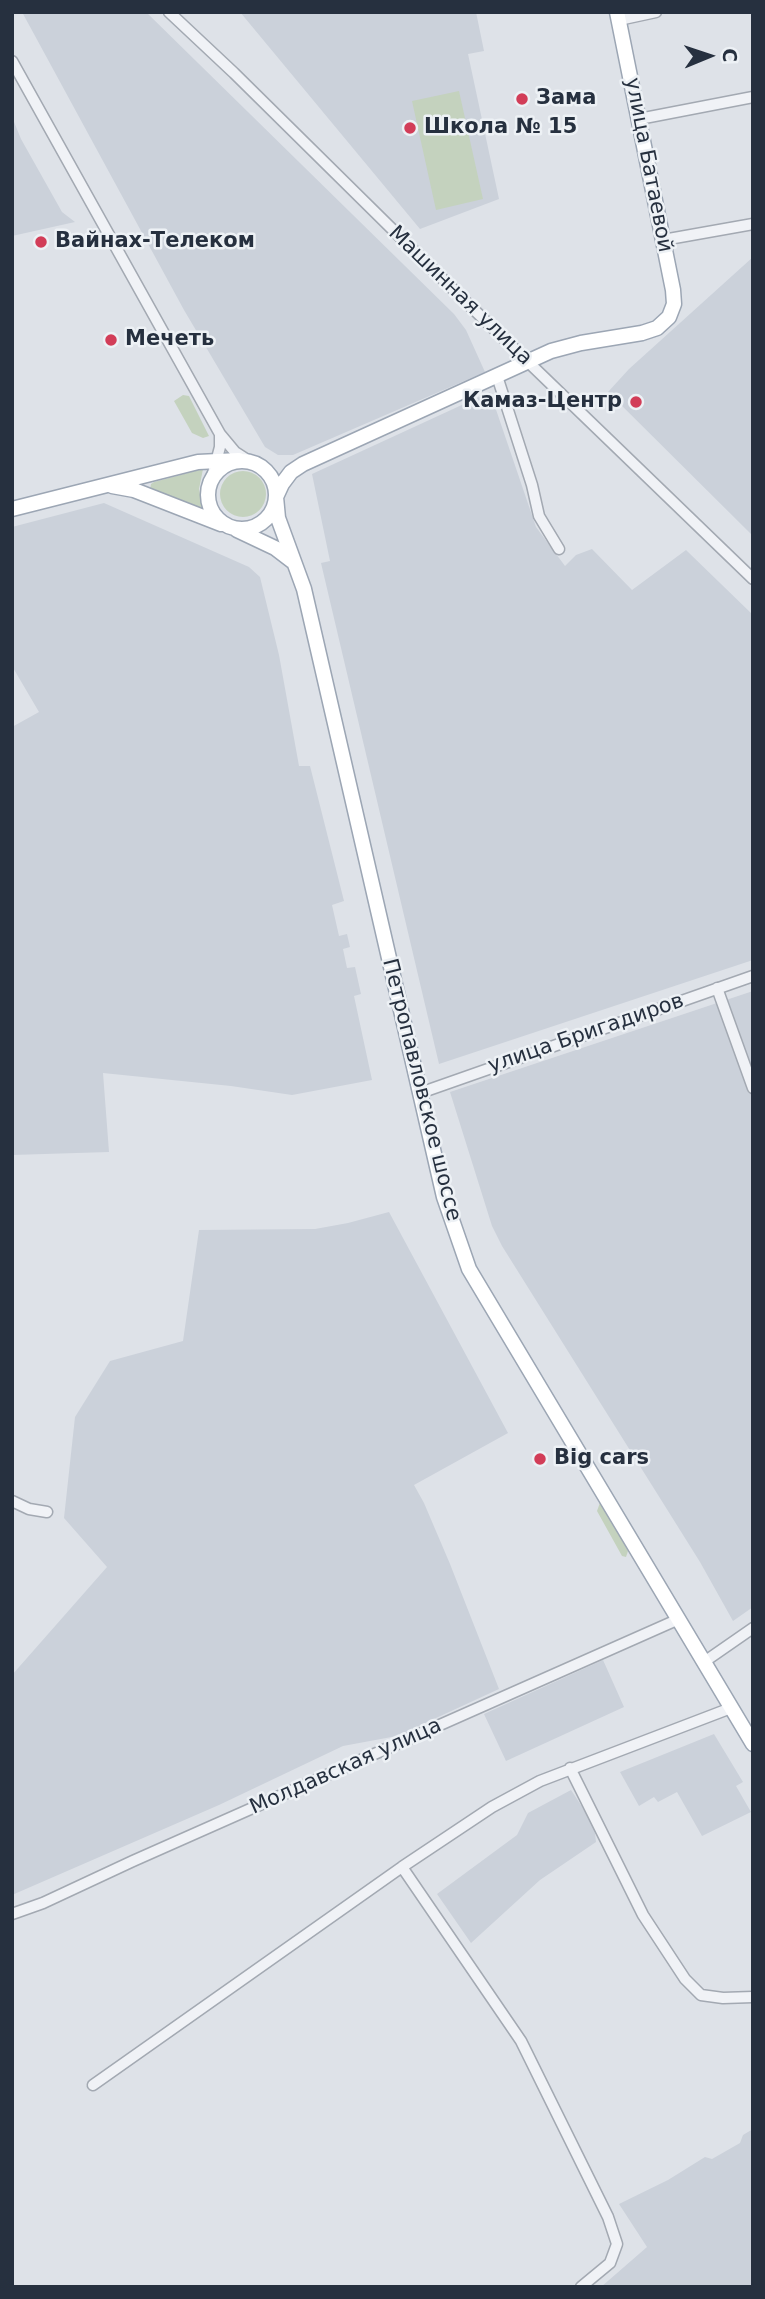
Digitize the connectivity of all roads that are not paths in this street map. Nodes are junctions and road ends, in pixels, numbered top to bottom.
1 (171, 12) edge
2 (656, 12) edge
3 (618, 16) edge
4 (12, 61) edge
5 (753, 97) edge
6 (639, 119) junction
7 (753, 224) edge
8 (663, 240) junction
9 (528, 362) junction
10 (497, 376) junction
11 (220, 434) junction
12 (216, 460) junction
13 (248, 461) junction
14 (303, 464) junction
15 (212, 477) junction
16 (107, 486) junction
17 (276, 498) junction
18 (12, 509) edge
19 (229, 527) junction
20 (559, 549) dead end
21 (293, 562) junction
22 (753, 579) edge
23 (753, 976) edge
24 (717, 988) junction
25 (753, 1088) edge
26 (420, 1093) junction
27 (12, 1501) edge
28 (47, 1511) dead end
29 (679, 1619) junction
30 (753, 1628) edge
31 (704, 1662) junction
32 (731, 1708) junction
33 (753, 1744) edge
34 (570, 1768) junction
35 (402, 1867) junction
36 (12, 1914) edge
37 (753, 1997) edge
38 (93, 2085) dead end
39 (580, 2287) edge

1 - 9 street, Машинная улица
2 - 3 street
3 - 6 main road, улица Батаевой
4 - 11 street
5 - 6 street
6 - 8 main road, улица Батаевой
7 - 8 street
8 - 9 main road, улица Батаевой
9 - 10 main road
9 - 22 street, Машинная улица
10 - 14 main road
10 - 20 street
11 - 12 street
11 - 13 street
12 - 13 main road
12 - 15 street
12 - 16 main road
13 - 14 main road
13 - 15 main road
13 - 17 main road
14 - 17 main road
15 - 19 main road
16 - 18 main road
16 - 19 main road
17 - 19 main road
17 - 21 main road, Петропавловское шоссе
19 - 21 main road
21 - 26 main road, Петропавловское шоссе
23 - 24 street, улица Бригадиров
24 - 25 street
24 - 26 street, улица Бригадиров
26 - 29 main road, Петропавловское шоссе
27 - 28 street
29 - 31 main road, Петропавловское шоссе
29 - 36 street, Молдавская улица
30 - 31 street
31 - 32 main road, Петропавловское шоссе
32 - 33 main road, Петропавловское шоссе
32 - 34 street
34 - 35 street
34 - 37 street
35 - 38 street
35 - 39 street

